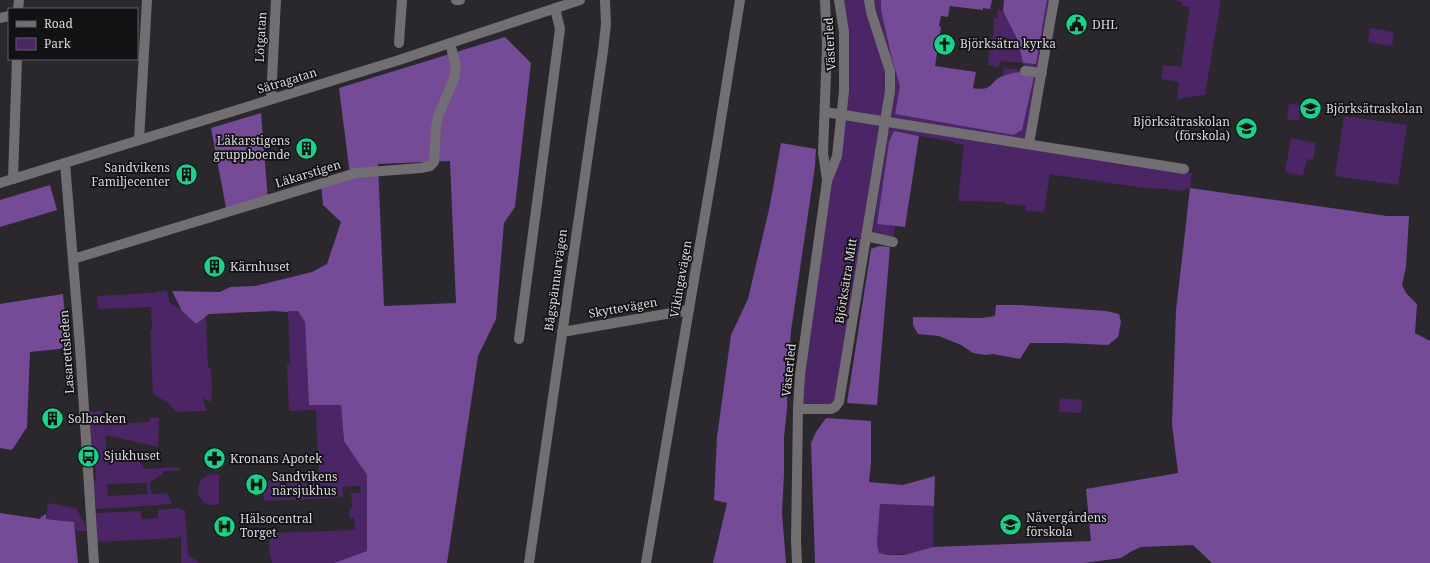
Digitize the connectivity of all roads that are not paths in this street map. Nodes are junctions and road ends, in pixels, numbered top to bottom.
1 (147, 0) edge
2 (276, 0) edge
3 (402, 0) edge
4 (456, 0) edge
5 (460, 0) edge
6 (580, 0) edge
7 (605, 0) edge
8 (740, 0) edge
9 (825, 0) edge
10 (839, 0) edge
11 (869, 0) edge
12 (1054, 0) edge
13 (555, 8) junction
14 (399, 43) dead end
15 (450, 43) junction
16 (17, 60) edge
17 (1025, 71) dead end
18 (1042, 73) junction
19 (271, 99) junction
20 (825, 112) junction
21 (842, 114) junction
22 (885, 121) junction
23 (139, 140) junction
24 (1029, 144) junction
25 (65, 163) junction
26 (1184, 169) dead end
27 (13, 179) junction
28 (827, 181) junction
29 (0, 183) edge
30 (866, 236) junction
31 (893, 242) dead end
32 (73, 259) junction
33 (689, 310) junction
34 (562, 332) junction
35 (518, 339) dead end
36 (798, 409) junction
37 (94, 563) edge
38 (529, 563) edge
39 (646, 563) edge
40 (797, 563) edge

1 - 23 street
2 - 19 street, Lötgatan
3 - 14 street
4 - 5 street
6 - 13 street, Sätragatan
7 - 34 street, Bågspännarvägen
8 - 33 street, Vikingavägen
9 - 20 street, Västerled
10 - 21 street, Västerled
11 - 22 street, Björksätra Mitt
12 - 18 street
13 - 15 street, Sätragatan
13 - 35 street
15 - 19 street, Sätragatan
15 - 32 street, Läkarstigen
16 - 27 street
17 - 18 street
18 - 24 street
19 - 23 street, Sätragatan
20 - 21 street
20 - 28 street, Västerled
21 - 22 street
21 - 28 street, Västerled
22 - 24 street
22 - 30 street, Björksätra Mitt
23 - 25 street, Sätragatan
24 - 26 street
25 - 27 street, Sätragatan
25 - 32 street, Lasarettsleden
27 - 29 street, Sätragatan
28 - 36 street, Västerled
30 - 31 street
30 - 36 street, Björksätra Mitt
32 - 37 street, Lasarettsleden
33 - 34 street, Skyttevägen
33 - 39 street, Vikingavägen
34 - 38 street, Bågspännarvägen
36 - 40 street, Västerled

